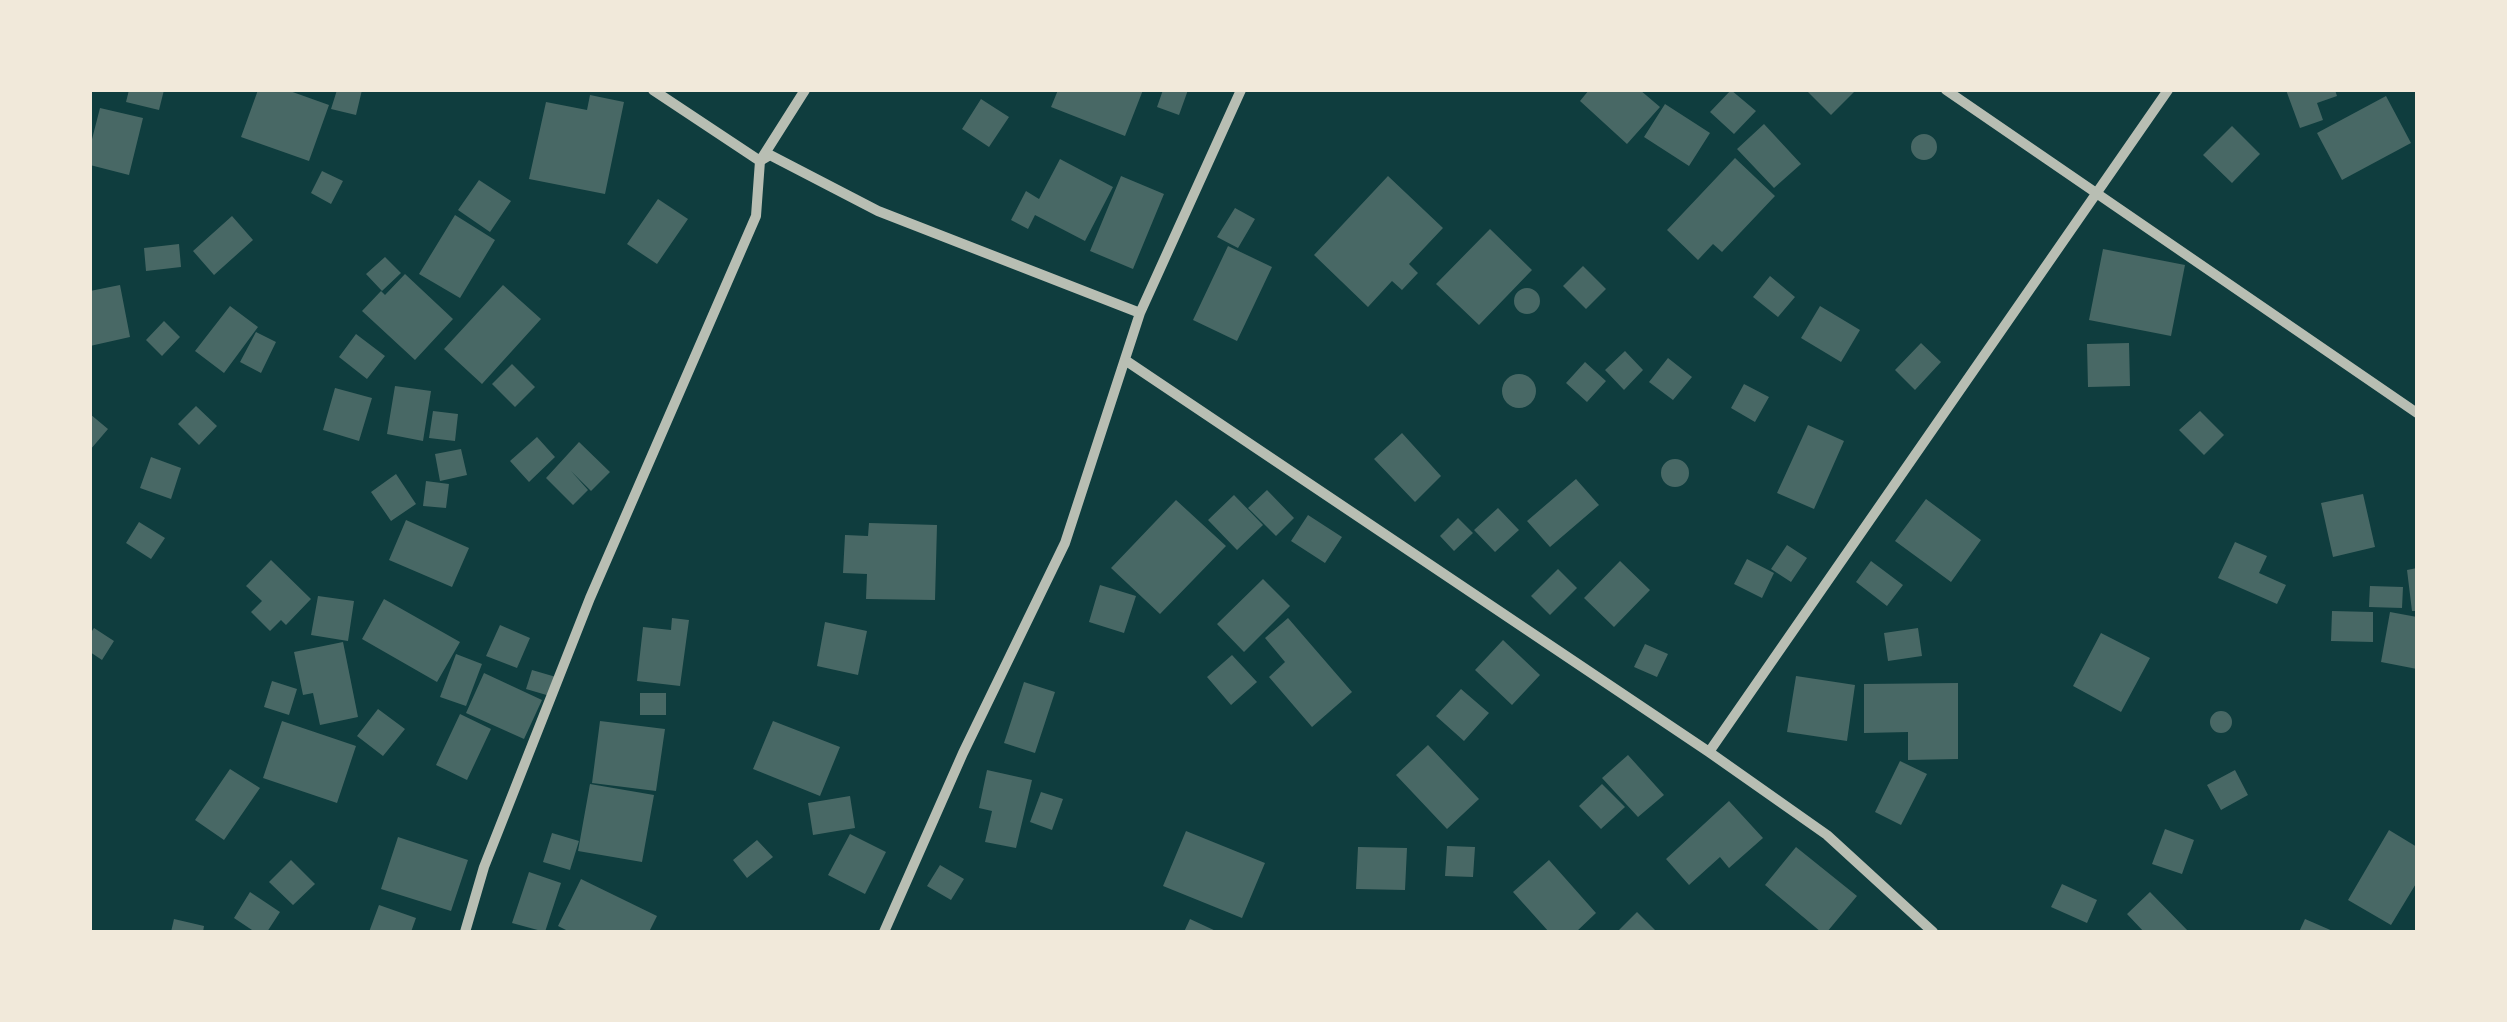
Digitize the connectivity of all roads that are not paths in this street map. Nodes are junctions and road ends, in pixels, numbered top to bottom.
1 (653, 90) edge
2 (804, 90) edge
3 (1241, 90) edge
4 (1946, 90) edge
5 (2168, 90) edge
6 (760, 161) junction
7 (2096, 193) junction
8 (1140, 313) junction
9 (1125, 360) junction
10 (2417, 413) edge
11 (1708, 752) junction
12 (465, 932) edge
13 (884, 932) edge
14 (1933, 932) edge

1 - 6 street
2 - 6 street
3 - 8 street
4 - 7 street
5 - 7 street
6 - 8 street
6 - 12 street
7 - 10 street
7 - 11 street
8 - 9 street
9 - 11 street
9 - 13 street
11 - 14 street

